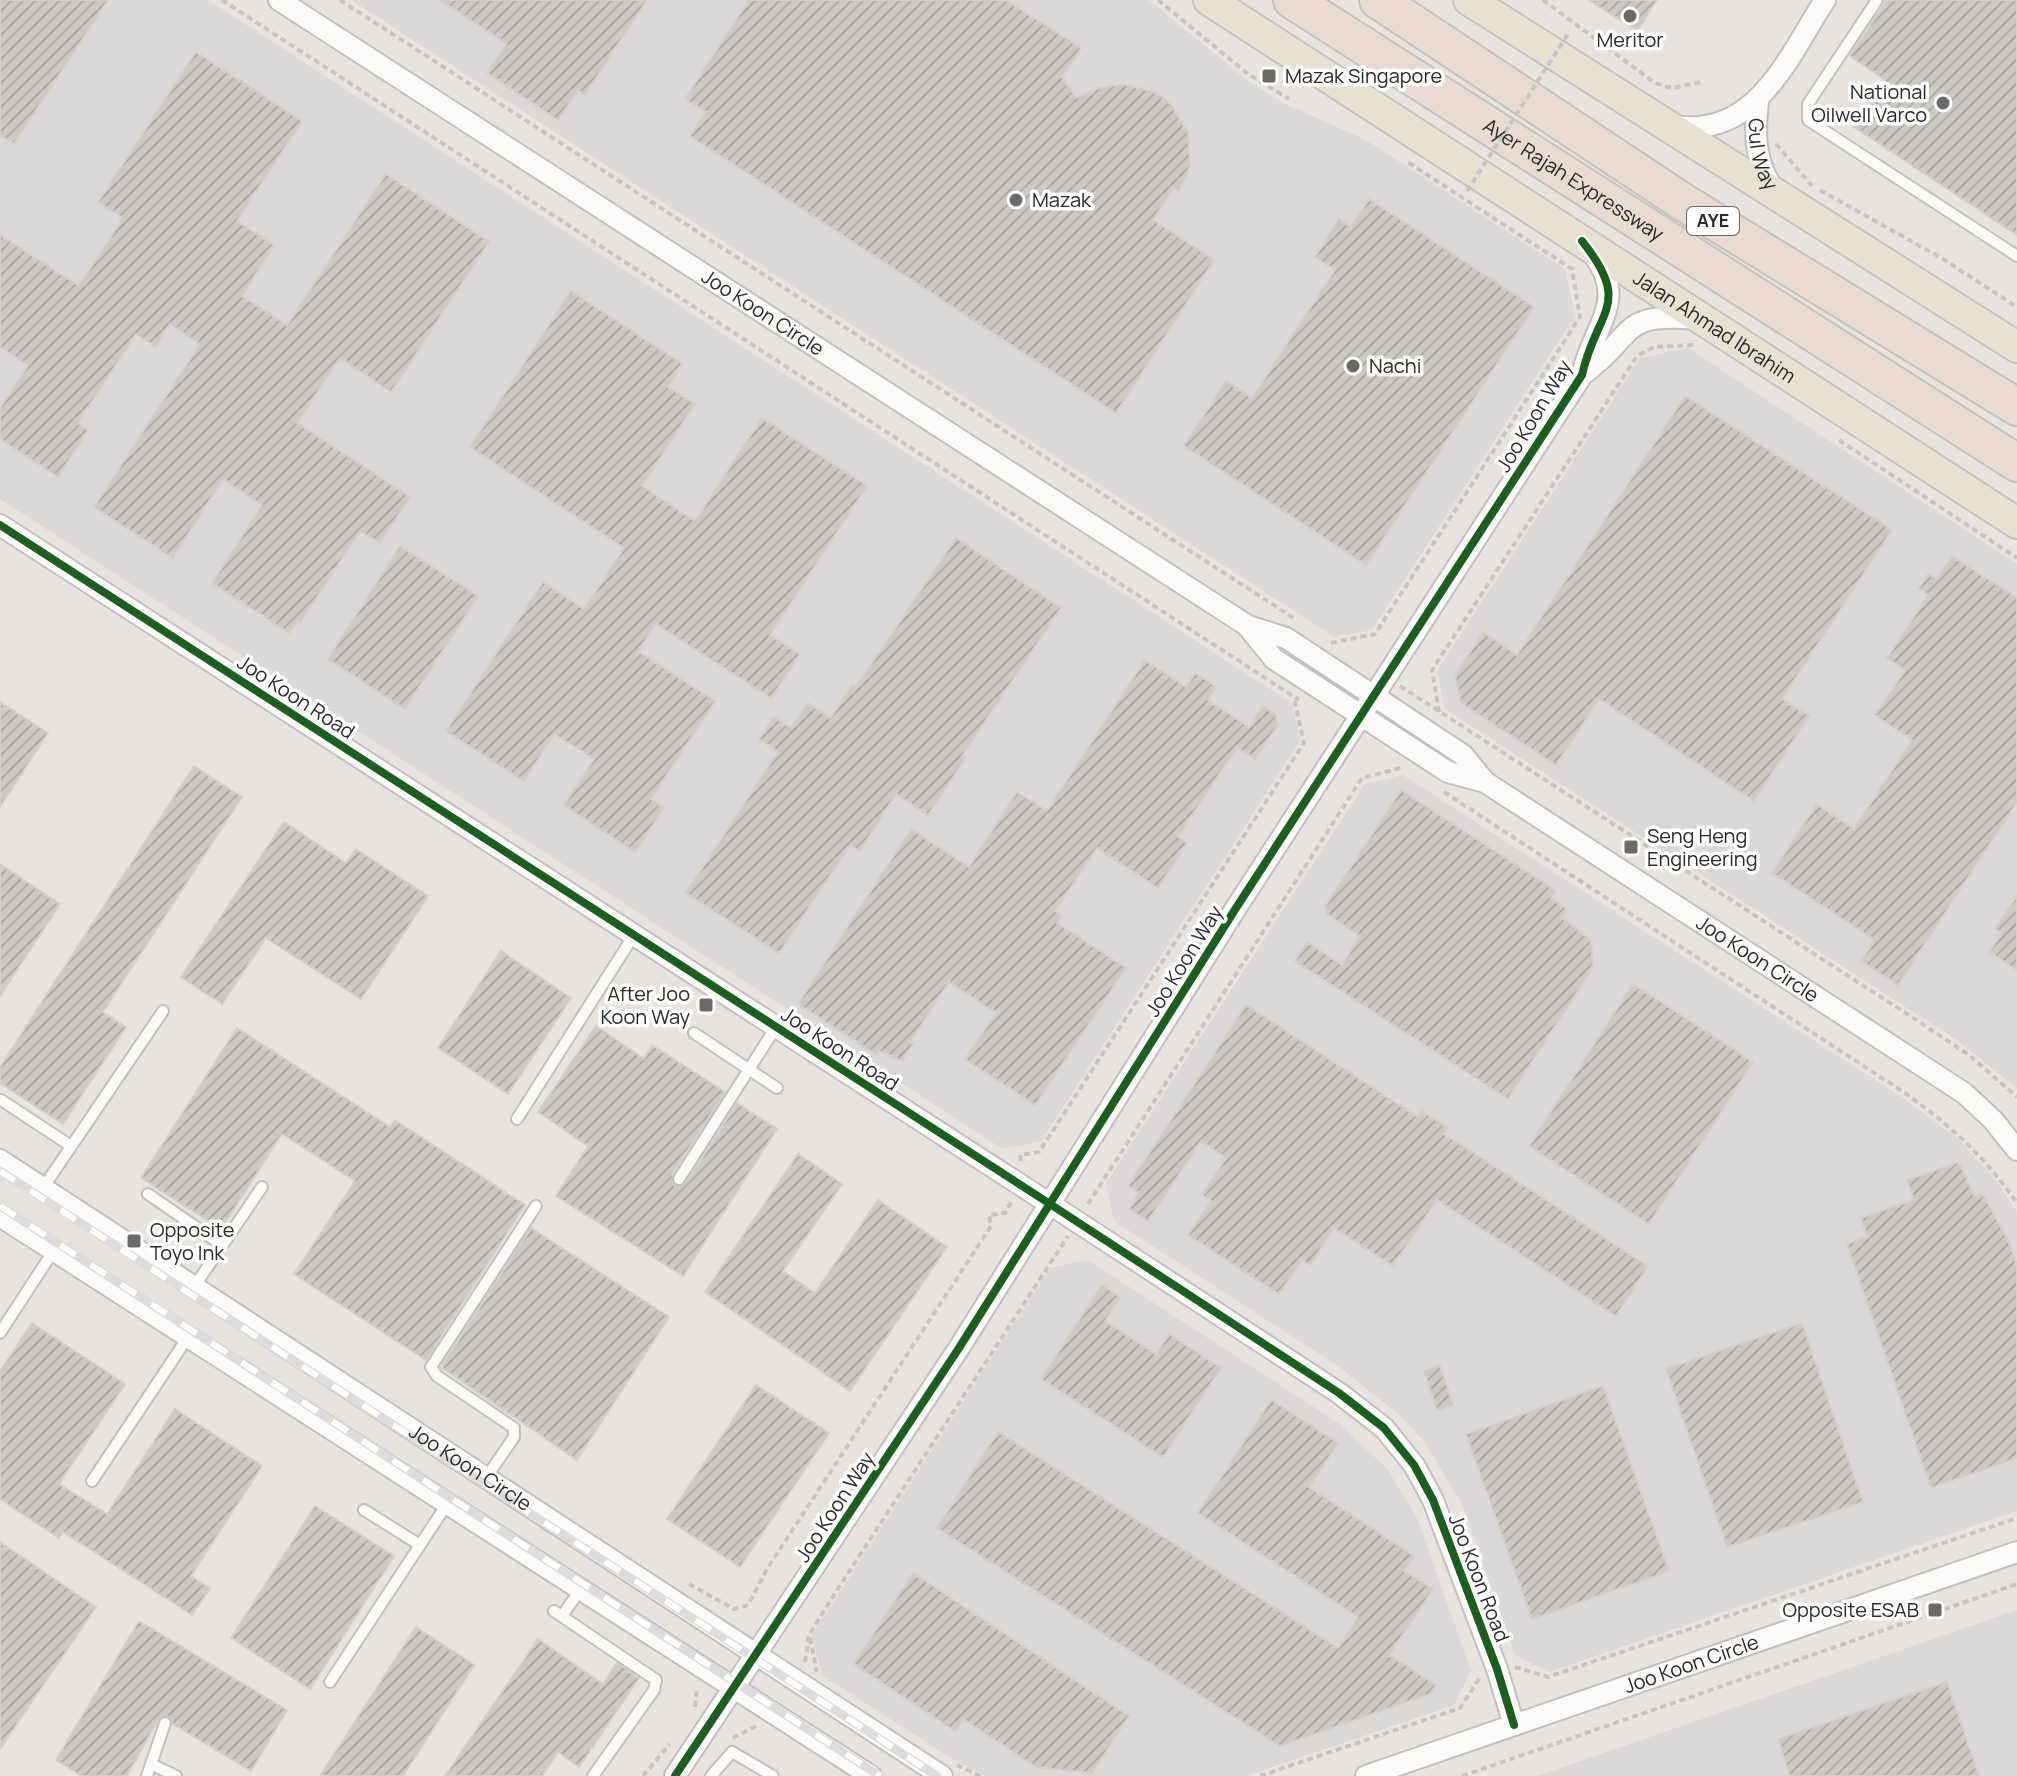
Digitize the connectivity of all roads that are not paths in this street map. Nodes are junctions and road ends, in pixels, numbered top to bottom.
1 (279, 0) edge
2 (1209, 0) edge
3 (1292, 0) edge
4 (1378, 0) edge
5 (1469, 0) edge
6 (1825, 0) edge
7 (1877, 0) edge
8 (1758, 103) junction
9 (1662, 124) junction
10 (1781, 200) junction
11 (1582, 241) junction
12 (2017, 256) edge
13 (1701, 319) junction
14 (2017, 347) edge
15 (1582, 375) junction
16 (1926, 406) junction
17 (2017, 407) edge
18 (2017, 463) edge
19 (2017, 472) edge
20 (2017, 523) edge
21 (0, 525) edge
22 (1248, 626) junction
23 (1374, 696) junction
24 (1361, 716) junction
25 (1485, 782) junction
26 (634, 935) junction
27 (163, 1011) dead end
28 (776, 1027) junction
29 (694, 1033) dead end
30 (749, 1069) junction
31 (777, 1088) dead end
32 (1, 1100) edge
33 (517, 1119) dead end
34 (71, 1146) junction
35 (2017, 1150) edge
36 (0, 1160) edge
37 (679, 1179) dead end
38 (262, 1187) dead end
39 (43, 1188) junction
40 (148, 1194) dead end
41 (1050, 1204) junction
42 (536, 1206) dead end
43 (0, 1216) edge
44 (222, 1245) junction
45 (54, 1250) junction
46 (194, 1287) junction
47 (0, 1333) edge
48 (188, 1337) junction
49 (486, 1478) junction
50 (92, 1481) dead end
51 (447, 1504) junction
52 (364, 1510) dead end
53 (420, 1545) junction
54 (2017, 1552) edge
55 (580, 1590) junction
56 (757, 1656) junction
57 (330, 1682) dead end
58 (734, 1690) junction
59 (165, 1723) dead end
60 (1514, 1725) junction
61 (153, 1765) junction
62 (147, 1776) edge
63 (176, 1776) edge
64 (593, 1776) edge
65 (675, 1776) edge
66 (711, 1776) edge
67 (773, 1776) edge
68 (871, 1776) edge
69 (942, 1776) edge
70 (1366, 1776) edge

1 - 22 street, Joo Koon Circle
2 - 11 main road, Jalan Ahmad Ibrahim
3 - 16 highway, Ayer Rajah Expressway / AYE
4 - 17 highway, Ayer Rajah Expressway / AYE
5 - 9 main road
6 - 8 street, Gul Way
7 - 12 lane
8 - 9 street, Gul Way
8 - 10 street, Gul Way
9 - 10 main road
10 - 14 main road
11 - 13 main road, Jalan Ahmad Ibrahim
11 - 15 street, Joo Koon Way
13 - 15 street, Joo Koon Way
13 - 20 main road, Jalan Ahmad Ibrahim
15 - 23 street, Joo Koon Way
16 - 18 highway, Ayer Rajah Expressway / AYE
16 - 19 highway
21 - 26 street, Joo Koon Road
22 - 23 street, Joo Koon Circle
22 - 24 street, Joo Koon Circle
23 - 24 street, Joo Koon Way
23 - 25 street, Joo Koon Circle
24 - 25 street, Joo Koon Circle
24 - 41 street, Joo Koon Way
25 - 35 street, Joo Koon Circle
26 - 28 street, Joo Koon Road
26 - 33 lane
27 - 34 lane
28 - 30 lane
28 - 41 street, Joo Koon Road
29 - 30 lane
30 - 31 lane
30 - 37 lane
32 - 34 lane
34 - 39 lane
36 - 39 street, Joo Koon Circle
38 - 44 lane
39 - 46 street, Joo Koon Circle
40 - 44 lane
41 - 56 street, Joo Koon Way
41 - 60 street, Joo Koon Road
42 - 49 lane
43 - 45 street
44 - 46 lane
45 - 47 lane
45 - 48 street
46 - 49 street, Joo Koon Circle
48 - 50 lane
48 - 51 street
49 - 56 street, Joo Koon Circle
51 - 53 lane
51 - 55 street
52 - 53 lane
53 - 57 lane
54 - 60 street, Joo Koon Circle
55 - 58 street
55 - 64 lane
56 - 58 street, Joo Koon Way
56 - 69 street, Joo Koon Circle
58 - 65 street, Joo Koon Way
58 - 68 street
59 - 61 lane
60 - 70 street, Joo Koon Circle
61 - 62 lane
61 - 63 lane
66 - 67 lane

